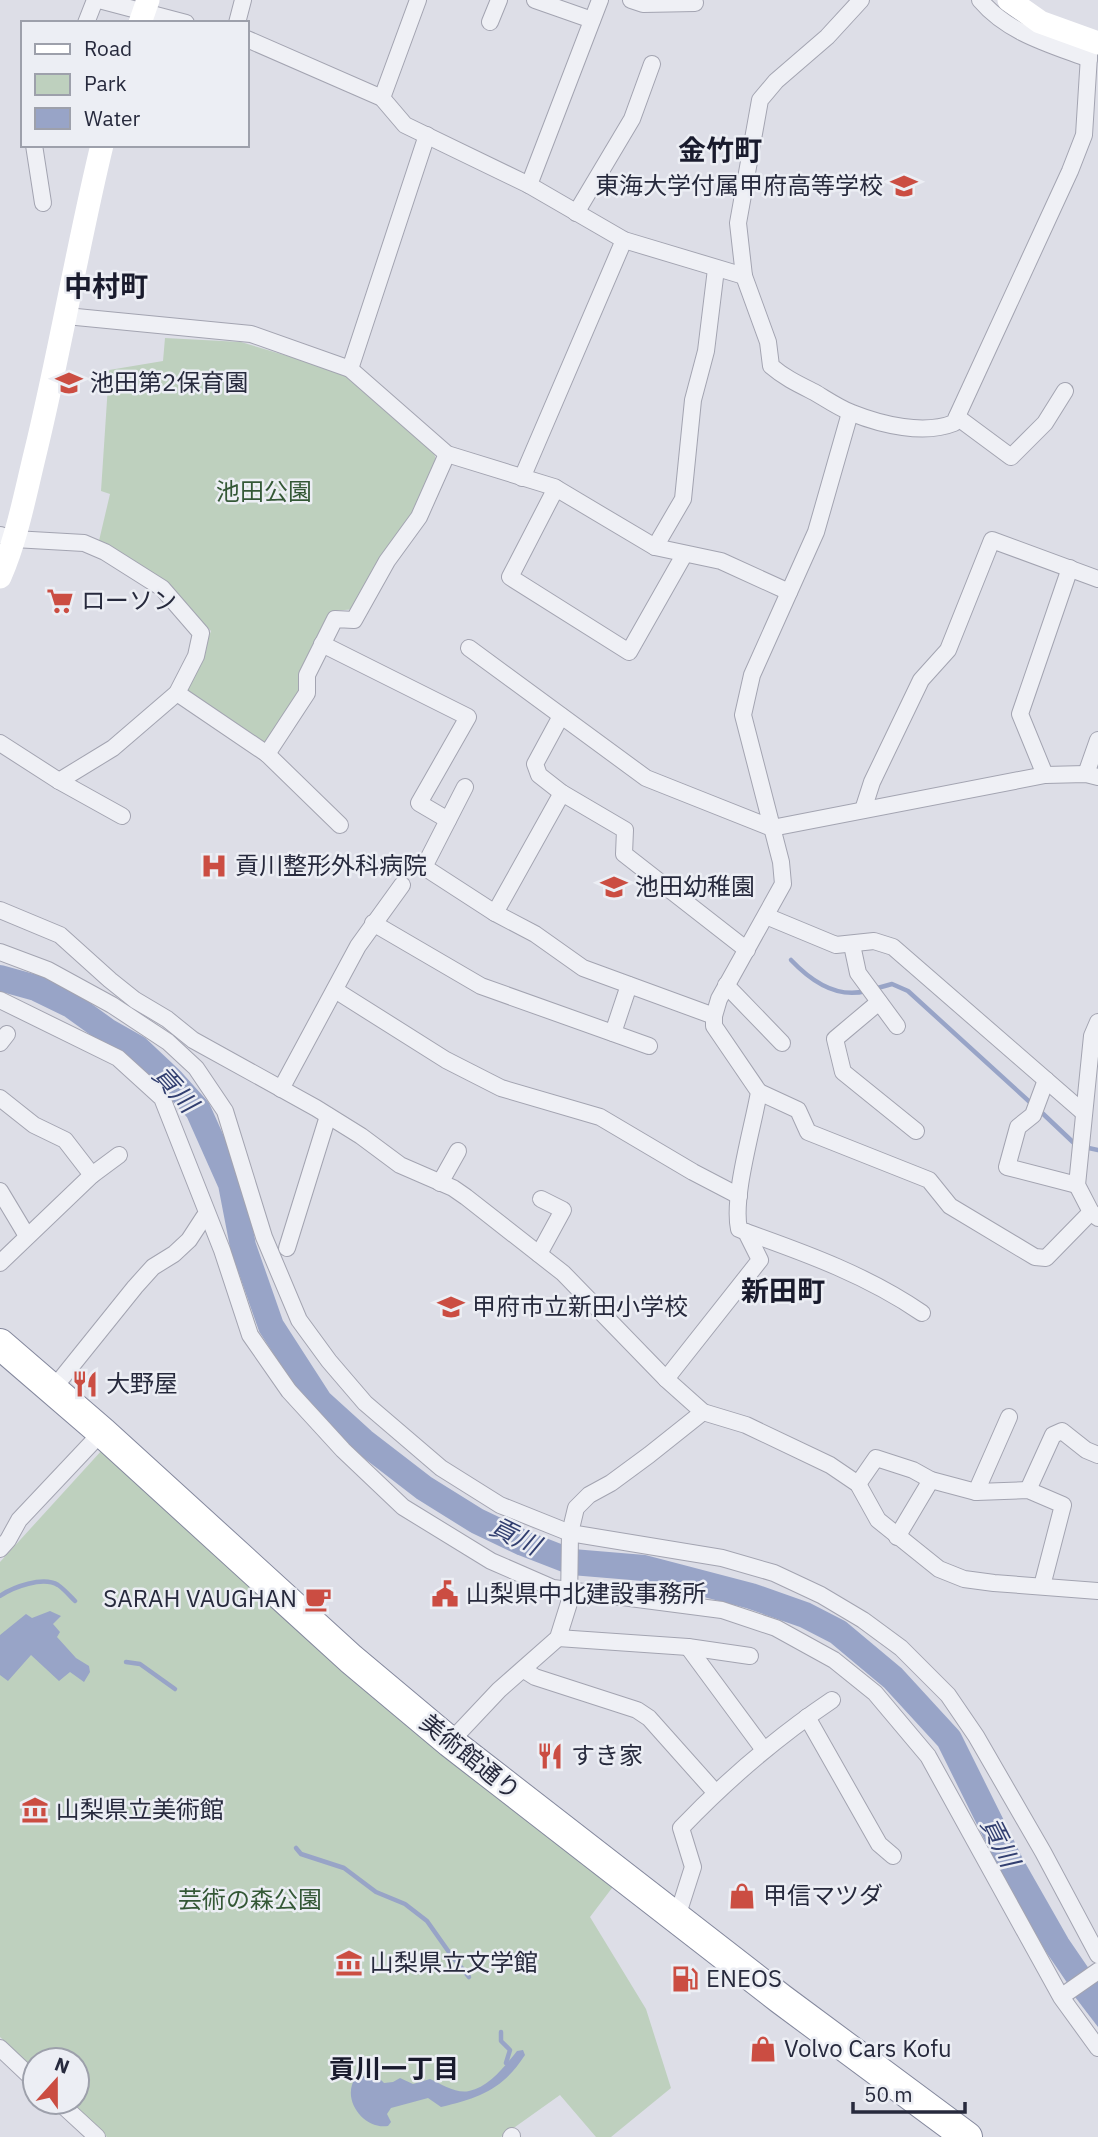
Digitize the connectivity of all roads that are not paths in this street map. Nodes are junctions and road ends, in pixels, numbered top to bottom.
1 (97, 0) edge
2 (243, 0) edge
3 (418, 0) edge
4 (499, 0) edge
5 (535, 0) edge
6 (600, 0) edge
7 (631, 0) edge
8 (861, 0) edge
9 (980, 0) edge
10 (1009, 0) edge
11 (695, 3) dead end
12 (144, 12) edge
13 (593, 20) junction
14 (87, 21) edge
15 (178, 21) edge
16 (238, 21) edge
17 (491, 22) dead end
18 (248, 39) edge
19 (1089, 44) edge
20 (652, 64) dead end
21 (382, 98) junction
22 (427, 135) junction
23 (34, 147) edge
24 (102, 147) edge
25 (529, 186) junction
26 (43, 203) dead end
27 (576, 213) junction
28 (624, 240) junction
29 (716, 269) junction
30 (744, 276) junction
31 (66, 316) junction
32 (350, 369) junction
33 (1065, 391) dead end
34 (850, 413) junction
35 (957, 417) junction
36 (447, 454) junction
37 (522, 478) junction
38 (556, 488) junction
39 (7, 537) edge
40 (655, 547) junction
41 (684, 555) junction
42 (1070, 568) junction
43 (0, 577) edge
44 (1098, 579) edge
45 (789, 592) junction
46 (322, 644) junction
47 (469, 648) dead end
48 (177, 693) junction
49 (561, 716) junction
50 (1098, 740) edge
51 (0, 743) edge
52 (267, 754) junction
53 (1045, 775) junction
54 (1092, 776) edge
55 (58, 781) junction
56 (466, 787) dead end
57 (562, 793) junction
58 (863, 810) junction
59 (122, 816) dead end
60 (448, 820) junction
61 (340, 825) dead end
62 (772, 828) junction
63 (402, 885) dead end
64 (0, 910) edge
65 (495, 913) junction
66 (766, 916) junction
67 (373, 923) junction
68 (852, 945) junction
69 (747, 950) junction
70 (0, 952) edge
71 (629, 985) junction
72 (726, 985) junction
73 (335, 990) junction
74 (0, 1000) edge
75 (879, 1002) junction
76 (714, 1016) junction
77 (1098, 1022) edge
78 (897, 1026) dead end
79 (613, 1033) junction
80 (782, 1042) dead end
81 (649, 1046) dead end
82 (1046, 1080) junction
83 (281, 1089) junction
84 (760, 1093) junction
85 (0, 1098) edge
86 (1084, 1113) junction
87 (328, 1116) junction
88 (916, 1130) dead end
89 (458, 1151) dead end
90 (119, 1155) dead end
91 (92, 1175) junction
92 (440, 1183) junction
93 (1077, 1185) junction
94 (0, 1191) edge
95 (739, 1196) junction
96 (541, 1199) dead end
97 (1095, 1215) edge
98 (204, 1217) dead end
99 (747, 1232) junction
100 (27, 1236) junction
101 (287, 1248) dead end
102 (539, 1254) junction
103 (0, 1263) edge
104 (922, 1313) dead end
105 (0, 1343) edge
106 (666, 1379) junction
107 (53, 1389) junction
108 (703, 1412) junction
109 (1010, 1417) dead end
110 (102, 1432) junction
111 (1098, 1455) edge
112 (930, 1480) junction
113 (858, 1484) junction
114 (1028, 1490) junction
115 (976, 1492) junction
116 (0, 1519) edge
117 (17, 1524) junction
118 (570, 1535) junction
119 (897, 1537) junction
120 (0, 1549) edge
121 (1042, 1586) junction
122 (569, 1589) junction
123 (1098, 1591) edge
124 (558, 1638) junction
125 (688, 1647) junction
126 (750, 1656) dead end
127 (524, 1670) junction
128 (832, 1700) dead end
129 (807, 1717) junction
130 (450, 1742) junction
131 (764, 1750) junction
132 (715, 1792) junction
133 (892, 1856) dead end
134 (677, 1917) junction
135 (1098, 1955) edge
136 (1098, 1971) edge
137 (1065, 1994) dead end
138 (0, 2048) edge
139 (1098, 2048) edge
140 (21, 2068) edge
141 (74, 2116) edge
142 (97, 2137) edge
143 (967, 2137) edge

1 - 12 street
1 - 14 street
2 - 16 street
3 - 21 street
4 - 17 street
5 - 13 street
6 - 13 street
7 - 11 street
8 - 30 street
9 - 19 street
10 - 19 street
12 - 15 street
13 - 25 street
18 - 21 street
19 - 35 street
20 - 27 street
21 - 22 street
22 - 25 street
22 - 32 street
23 - 26 street
24 - 31 street
25 - 27 street
27 - 28 street
28 - 29 street
28 - 37 street
29 - 30 street
29 - 40 street
30 - 34 street
31 - 32 street
31 - 39 street
32 - 36 street
33 - 35 street
34 - 35 street
34 - 45 street
36 - 37 street
36 - 46 street
37 - 38 street
38 - 40 street
38 - 41 street
39 - 43 street
39 - 48 street
40 - 41 street
41 - 45 street
42 - 44 street
42 - 53 street
42 - 58 street
45 - 62 street
46 - 52 street
46 - 60 street
47 - 49 street
48 - 52 street
48 - 55 street
49 - 57 street
49 - 62 street
50 - 54 street
51 - 55 street
52 - 61 street
53 - 54 street
53 - 58 street
55 - 59 street
56 - 60 street
57 - 65 street
57 - 69 street
58 - 62 street
60 - 65 street
62 - 66 street
63 - 67 street
64 - 83 street
65 - 71 street
66 - 68 street
66 - 69 street
67 - 73 street
67 - 79 street
68 - 75 street
68 - 82 street
69 - 72 street
70 - 118 street
71 - 76 street
71 - 79 street
72 - 76 street
72 - 80 street
73 - 83 street
73 - 95 street
74 - 122 street
75 - 78 street
75 - 88 street
76 - 84 street
77 - 86 street
79 - 81 street
82 - 86 street
82 - 93 street
83 - 87 street
84 - 95 street
84 - 97 street
85 - 91 street
86 - 93 street
87 - 92 street
87 - 101 street
89 - 92 street
90 - 91 street
91 - 100 street
92 - 102 street
93 - 97 street
94 - 100 street
95 - 99 street
96 - 102 street
98 - 107 street
99 - 104 street
99 - 106 street
100 - 103 street
102 - 106 street
105 - 107 highway, 美術館通り
106 - 108 street
107 - 110 highway, 美術館通り
108 - 113 street
108 - 118 street
109 - 115 street
110 - 117 street
110 - 130 highway, 美術館通り
111 - 114 street
112 - 113 street
112 - 115 street
112 - 119 street
113 - 119 street
114 - 115 street
114 - 121 street
116 - 117 street
117 - 120 street
118 - 122 street
118 - 135 street
119 - 121 street
121 - 123 street
122 - 124 street
122 - 139 street
124 - 125 street
124 - 127 street
125 - 126 street
125 - 131 street
127 - 130 street
127 - 132 street
128 - 129 street
129 - 131 street
129 - 133 street
130 - 134 highway, 美術館通り
131 - 132 street
132 - 134 street
134 - 143 highway, 美術館通り
136 - 137 street
138 - 140 street
141 - 142 street

